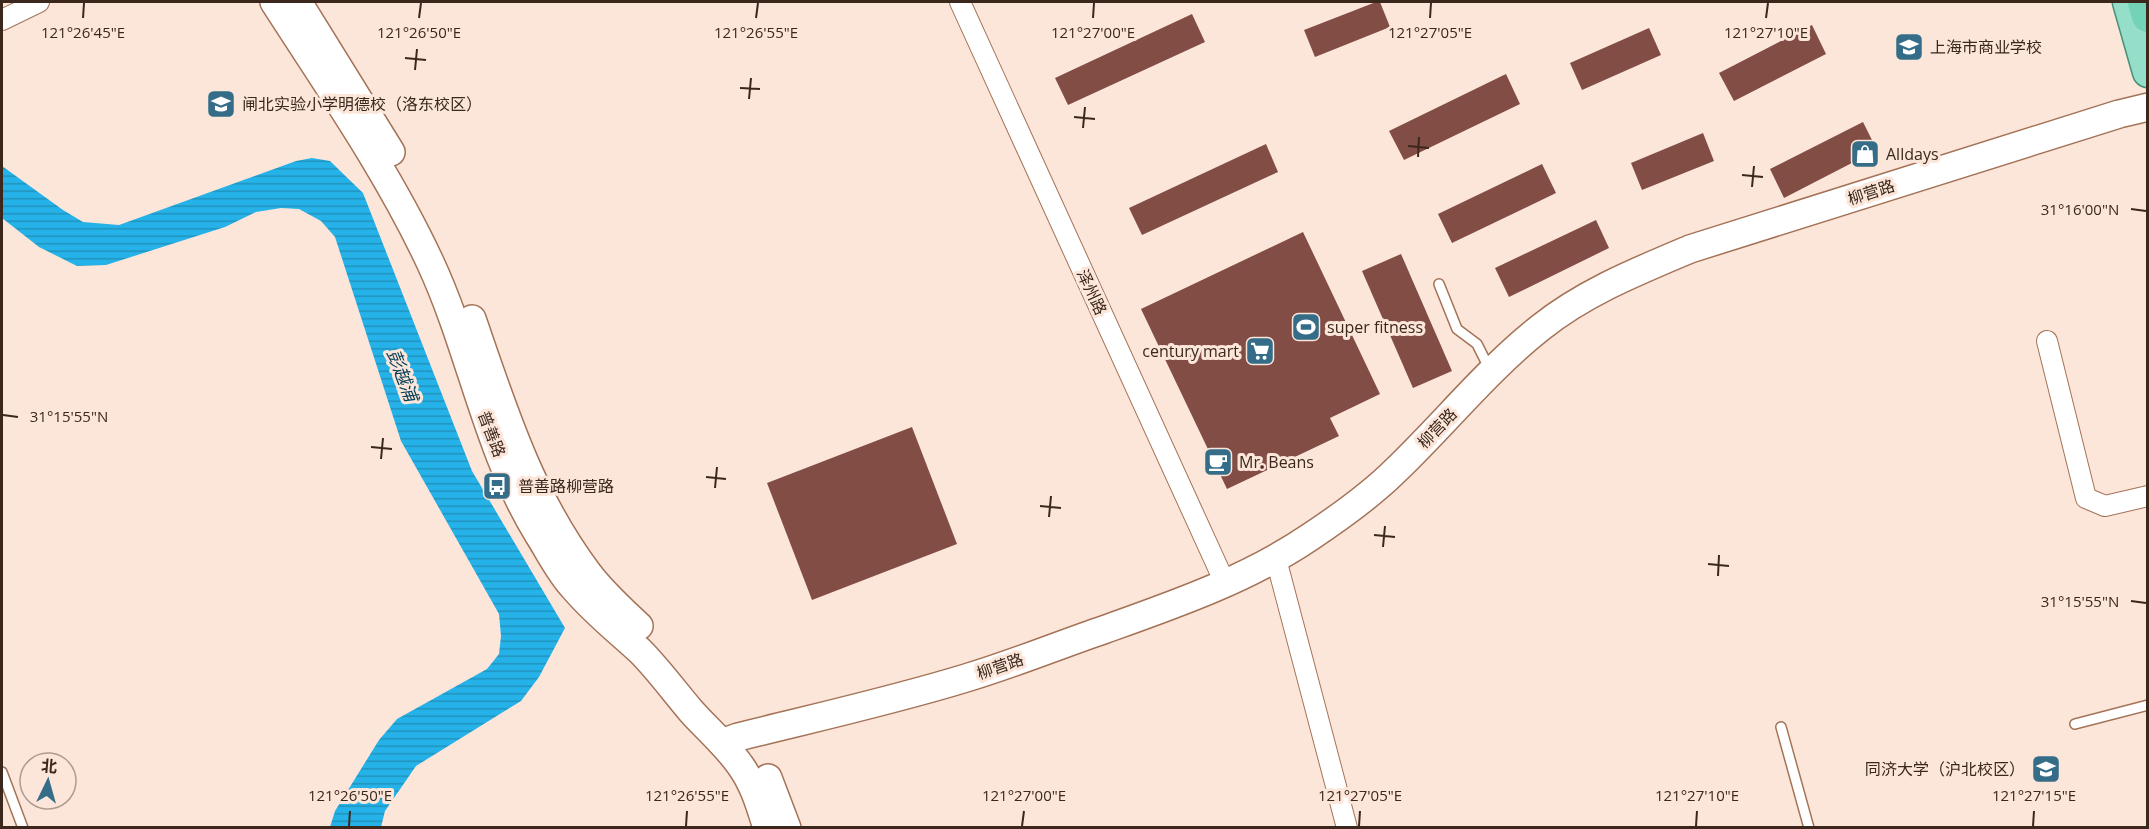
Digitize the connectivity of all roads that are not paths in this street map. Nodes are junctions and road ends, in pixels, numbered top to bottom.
1 (39, 2) edge
2 (274, 2) edge
3 (298, 2) edge
4 (960, 2) edge
5 (2128, 2) edge
6 (2144, 2) edge
7 (2148, 16) edge
8 (2, 20) edge
9 (2148, 72) edge
10 (2148, 107) edge
11 (1439, 284) dead end
12 (2047, 341) dead end
13 (1491, 372) junction
14 (2148, 496) edge
15 (1275, 559) junction
16 (1225, 583) junction
17 (2148, 705) edge
18 (2075, 724) dead end
19 (1781, 727) dead end
20 (730, 740) junction
21 (2, 772) edge
22 (23, 828) edge
23 (767, 828) edge
24 (787, 828) edge
25 (1347, 828) edge
26 (1809, 828) edge

1 - 8 street
2 - 20 main road, 普善路
3 - 20 main road, 普善路
4 - 16 street, 泽州路
5 - 9 main road
6 - 7 highway
10 - 13 main road, 柳营路
11 - 13 lane
12 - 14 street
13 - 15 main road, 柳营路
15 - 16 main road, 柳营路
15 - 25 street
16 - 20 main road, 柳营路
17 - 18 lane
19 - 26 lane
20 - 23 main road, 普善路
20 - 24 main road, 普善路
21 - 22 lane

